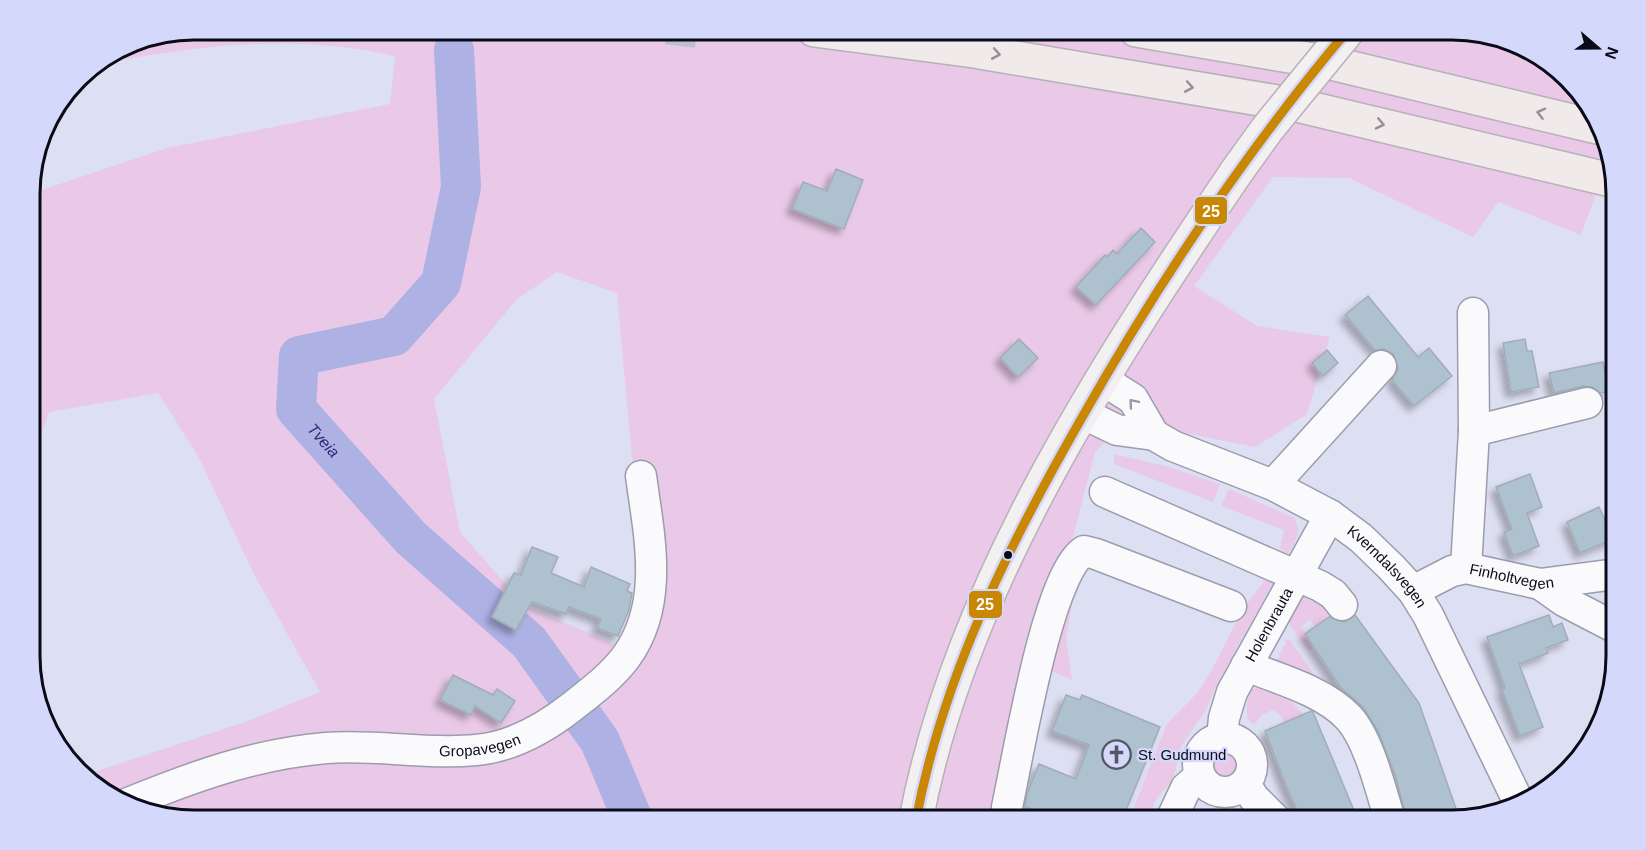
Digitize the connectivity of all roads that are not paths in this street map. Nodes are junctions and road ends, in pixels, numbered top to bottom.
1 (894, 40) edge
2 (1196, 40) edge
3 (1340, 40) edge
4 (1590, 126) edge
5 (1604, 178) edge
6 (1473, 313) dead end
7 (1382, 366) dead end
8 (1103, 380) junction
9 (1587, 403) dead end
10 (1084, 414) junction
11 (1473, 431) junction
12 (1154, 435) junction
13 (641, 476) dead end
14 (1273, 485) junction
15 (1105, 492) dead end
16 (1330, 515) junction
17 (1466, 568) junction
18 (1606, 575) edge
19 (1297, 576) junction
20 (1540, 584) junction
21 (1413, 591) junction
22 (1342, 605) dead end
23 (1231, 606) dead end
24 (1606, 623) edge
25 (1246, 666) junction
26 (1294, 686) junction
27 (1307, 712) dead end
28 (1222, 738) junction
29 (1200, 776) junction
30 (1515, 796) edge
31 (139, 799) edge
32 (1252, 801) edge
33 (1007, 807) dead end
34 (918, 809) edge
35 (1176, 809) edge
36 (1386, 809) edge

1 -> 5 highway
4 -> 2 highway
3 - 8 main road, bridge
6 - 11 street
7 - 14 street
8 - 10 main road
12 -> 8 street
9 - 11 street
10 - 12 street, Kverndalsvegen
10 - 34 main road
11 - 17 street
12 - 14 street, Kverndalsvegen
13 - 31 street, Gropavegen
14 - 16 street, Kverndalsvegen
15 - 19 street
16 - 19 street, Holenbrauta
16 - 21 street, Kverndalsvegen
17 - 20 street, Finholtvegen
17 - 21 street, Finholtvegen
18 - 20 street, Finholtvegen
19 - 22 street
19 - 25 street, Holenbrauta
20 - 24 street
21 - 30 street, Kverndalsvegen
23 - 33 street
25 - 26 street
25 - 28 street, Holenbrauta
26 - 27 street
26 - 36 street
28 - 29 street
28 - 32 street
29 - 32 street
29 - 35 street

